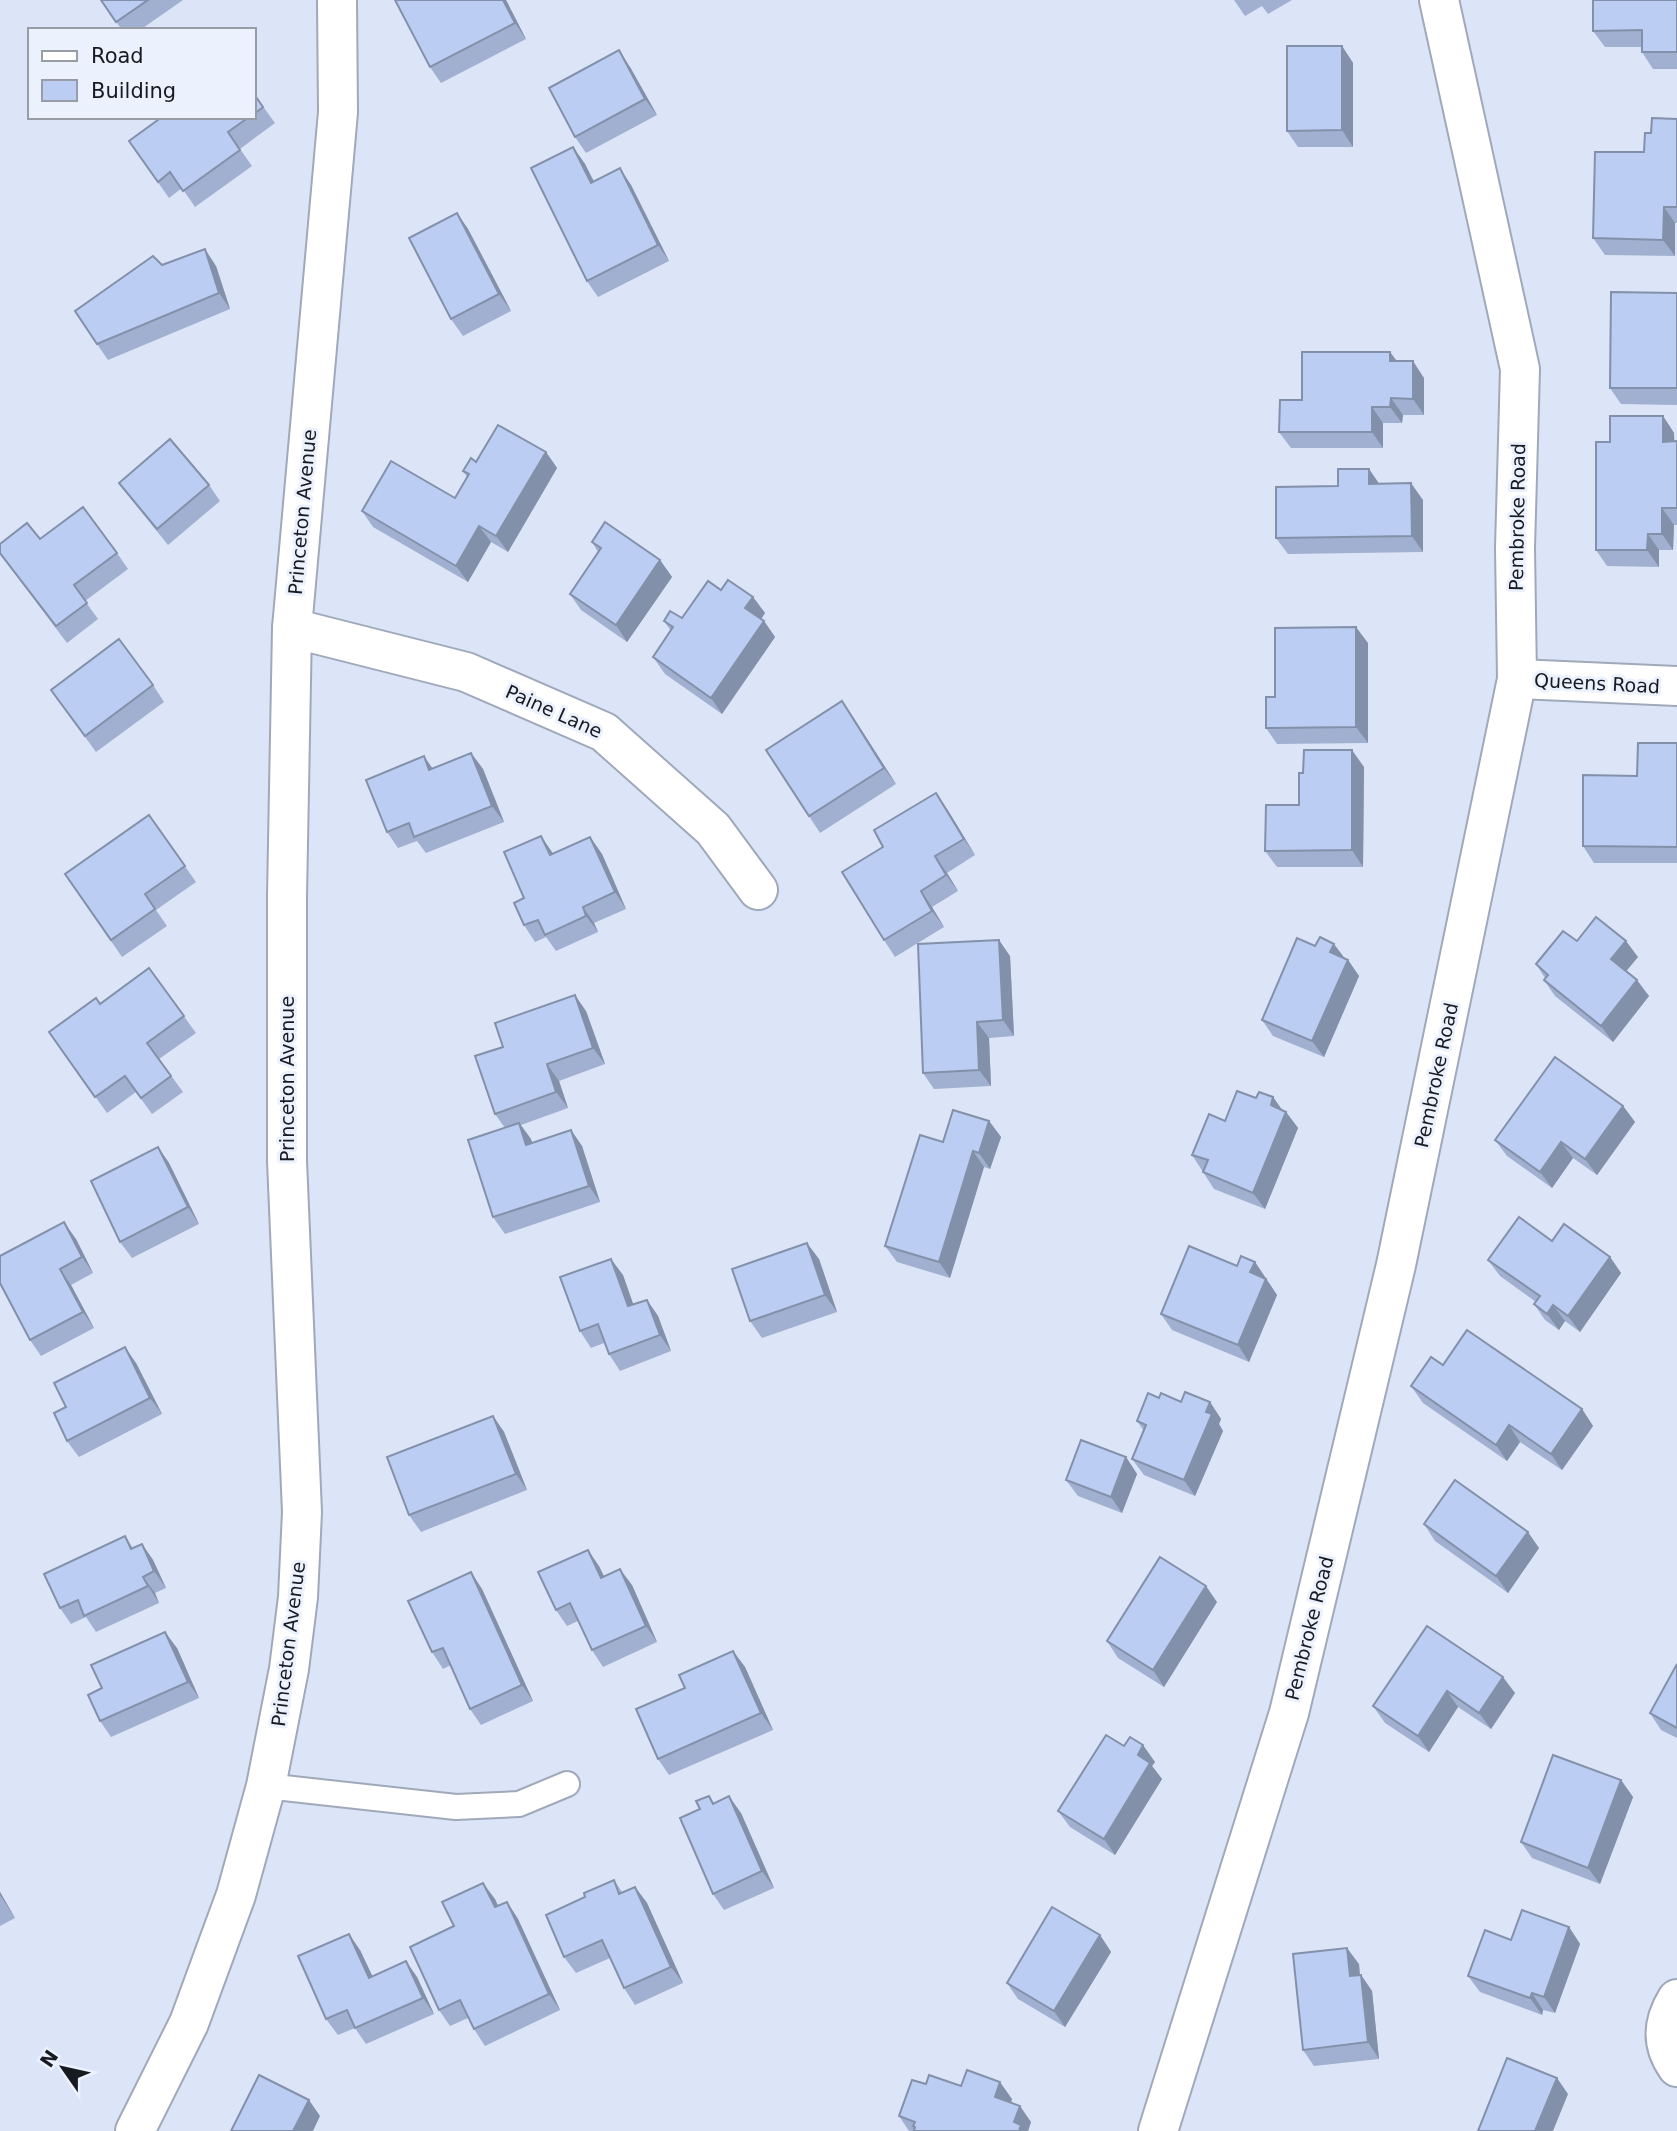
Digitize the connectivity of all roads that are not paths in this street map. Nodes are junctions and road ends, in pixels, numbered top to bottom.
1 (337, 0) edge
2 (1439, 0) edge
3 (292, 628) junction
4 (1517, 679) junction
5 (1677, 686) edge
6 (758, 890) dead end
7 (567, 1784) dead end
8 (266, 1786) junction
9 (1677, 1999) edge
10 (1677, 2067) edge
11 (135, 2131) edge
12 (1158, 2131) edge

1 - 3 street, Princeton Avenue
2 - 4 street, Pembroke Road
3 - 6 street, Paine Lane
3 - 8 street, Princeton Avenue
4 - 5 street, Queens Road
4 - 12 street, Pembroke Road
7 - 8 lane
8 - 11 street, Princeton Avenue
9 - 10 street

